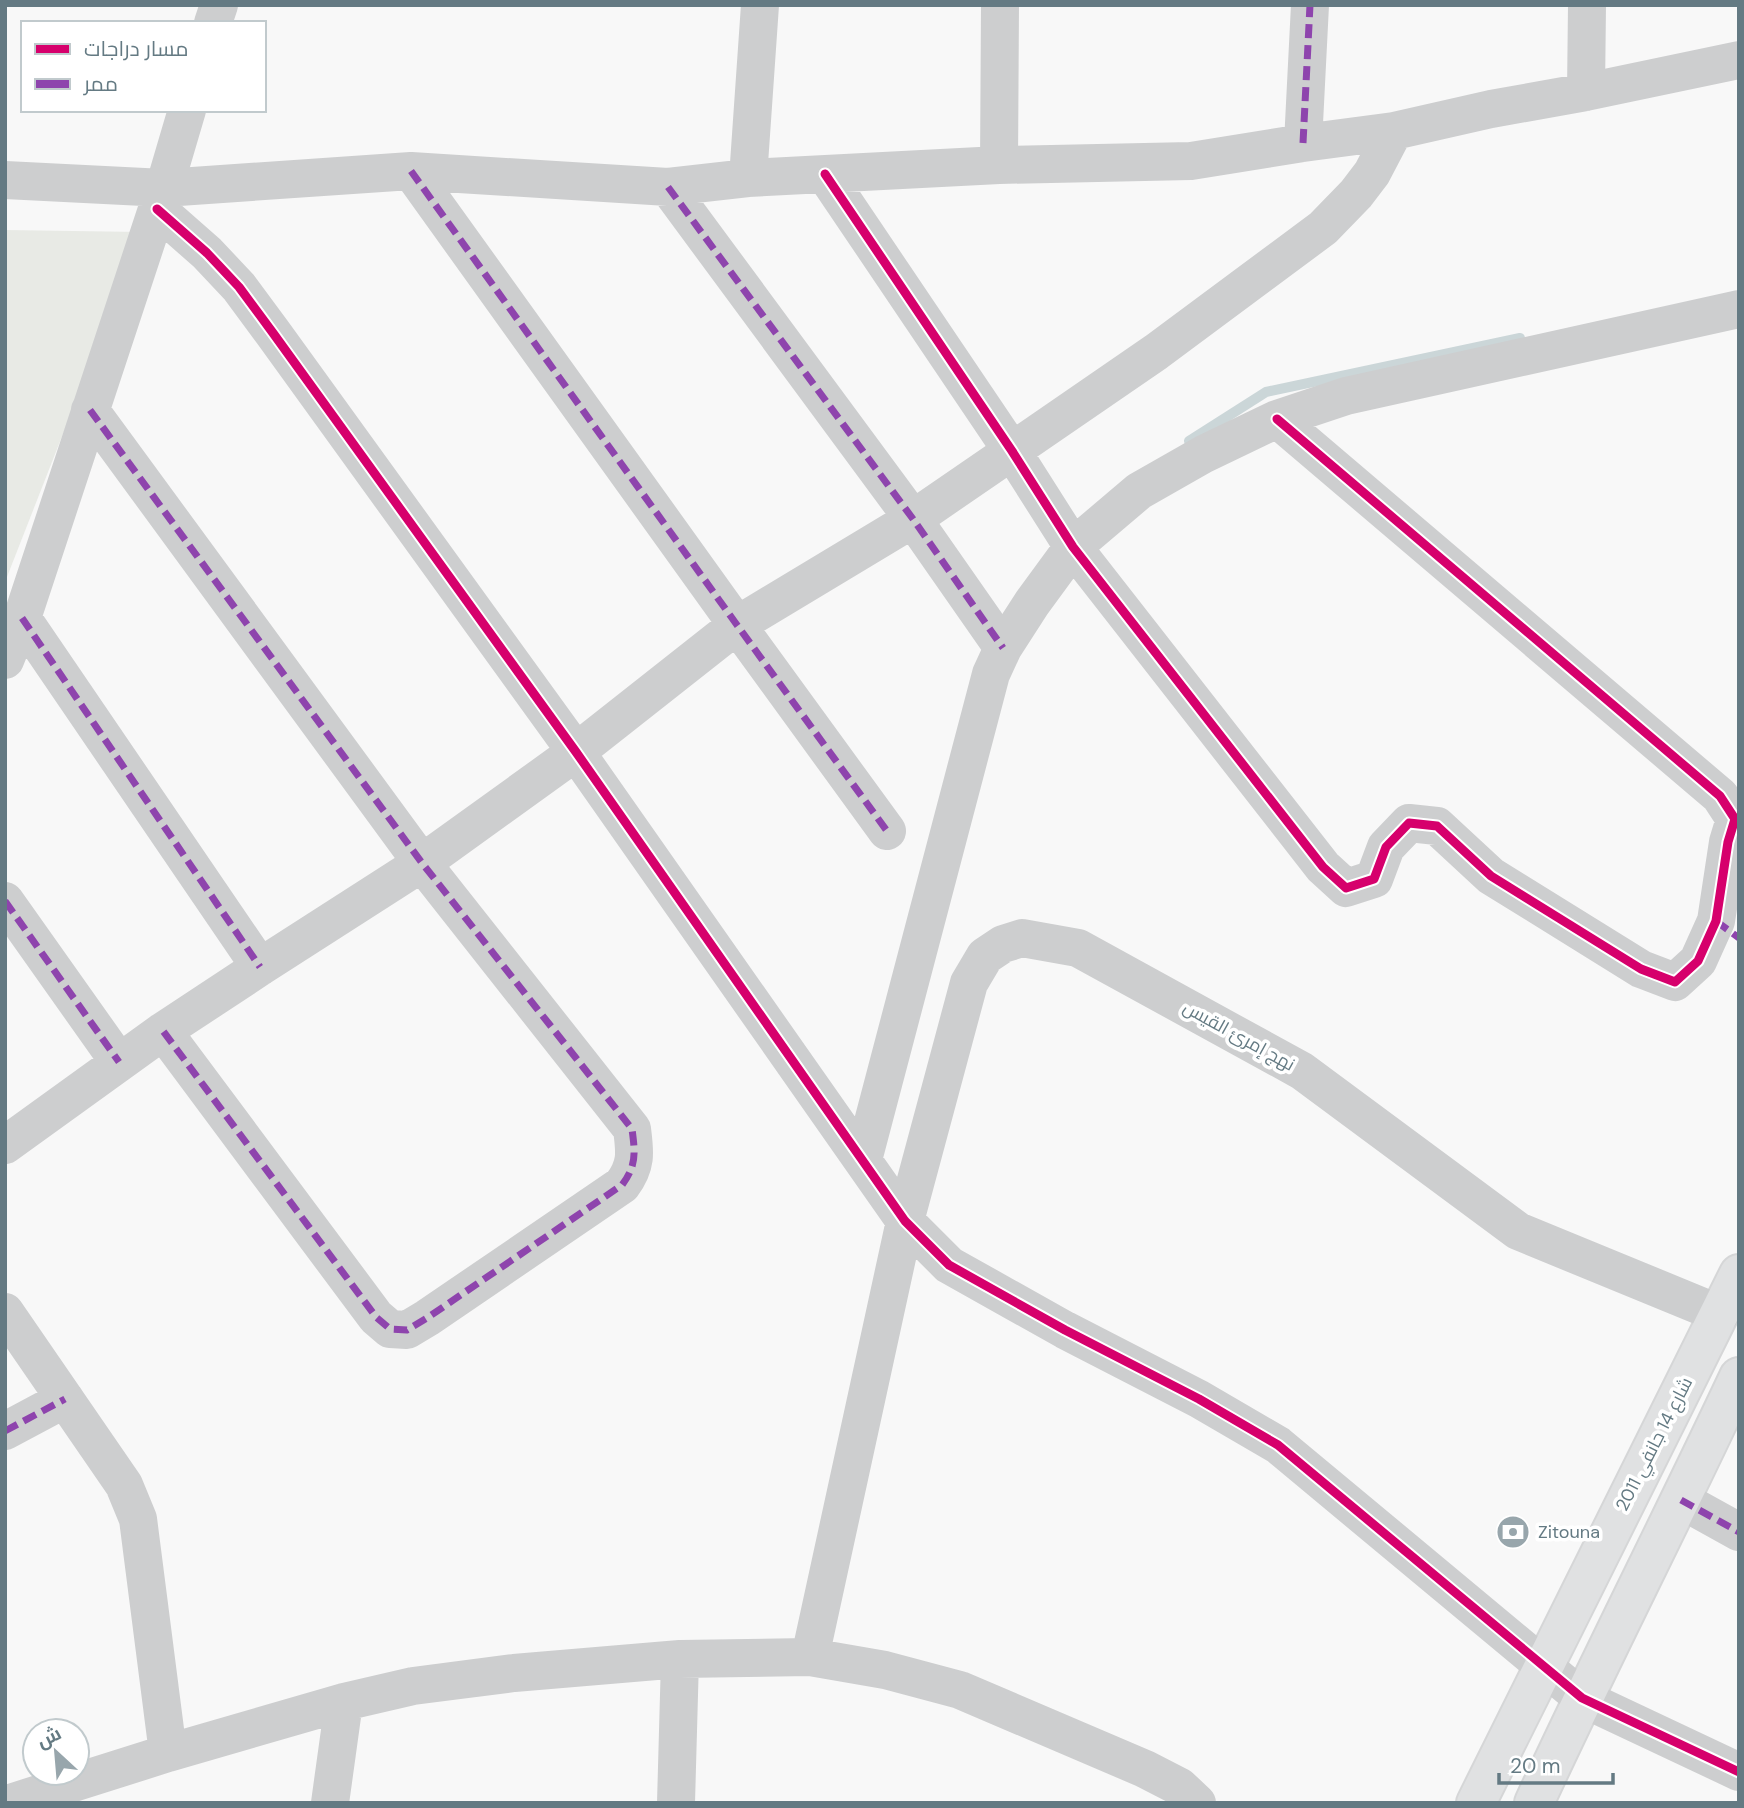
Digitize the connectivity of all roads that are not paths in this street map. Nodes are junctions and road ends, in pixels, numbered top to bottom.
1 (760, 5) edge
2 (1000, 5) edge
3 (1310, 5) edge
4 (1587, 5) edge
5 (1739, 60) edge
6 (1586, 92) junction
7 (186, 112) edge
8 (1394, 131) junction
9 (1303, 143) junction
10 (999, 165) junction
11 (411, 171) junction
12 (825, 174) junction
13 (748, 178) junction
14 (5, 180) edge
15 (668, 187) junction
16 (160, 198) junction
17 (1739, 309) edge
18 (90, 410) junction
19 (1277, 419) junction
20 (1012, 451) junction
21 (913, 519) junction
22 (1073, 547) junction
23 (22, 618) junction
24 (737, 625) junction
25 (1003, 648) junction
26 (5, 660) edge
27 (576, 752) junction
28 (887, 831) dead end
29 (422, 863) junction
30 (5, 901) edge
31 (1728, 929) edge
32 (260, 967) junction
33 (163, 1031) junction
34 (119, 1062) junction
35 (5, 1145) edge
36 (863, 1160) junction
37 (905, 1221) junction
38 (1739, 1274) edge
39 (5, 1312) edge
40 (1720, 1314) junction
41 (1739, 1377) edge
42 (65, 1399) junction
43 (5, 1431) edge
44 (1681, 1500) junction
45 (1739, 1532) edge
46 (810, 1657) junction
47 (680, 1659) junction
48 (1543, 1667) junction
49 (1582, 1698) junction
50 (344, 1702) junction
51 (167, 1753) junction
52 (1739, 1772) edge
53 (10, 1803) edge
54 (330, 1803) edge
55 (676, 1803) edge
56 (1197, 1803) edge
57 (1476, 1803) edge
58 (1534, 1803) edge

1 - 13 street
2 - 10 street
3 - 9 street
4 - 6 street
5 - 6 street
6 - 8 street
7 - 16 street
8 - 9 street
8 - 20 street
9 - 10 street
10 - 12 street
11 - 15 street
11 - 16 street
11 - 24 street
12 - 13 street
12 - 20 street
13 - 15 street
14 - 16 street
15 - 21 street
16 - 18 street
16 - 27 street
17 - 19 street
18 - 23 street
18 - 29 street
19 - 22 street
19 - 31 street
20 - 21 street
20 - 22 street
21 - 24 street
21 - 25 street
22 - 25 street
22 - 31 street
23 - 26 street
23 - 32 street
24 - 27 street
24 - 28 street
25 - 36 street
27 - 29 street
27 - 36 street
29 - 32 street
29 - 33 street
30 - 34 street
32 - 33 street
33 - 34 street
34 - 35 street
36 - 37 street
37 - 40 street, نهج إمرئ القيس
37 - 46 street, نهج إمرئ القيس
37 - 48 street
38 - 40 main road, شارع 14 جانفي 2011
39 - 42 street
40 - 48 main road, شارع 14 جانفي 2011
41 - 44 main road
42 - 43 street
42 - 51 street
44 - 45 street
44 - 49 main road
46 - 47 street
46 - 56 street
47 - 50 street
47 - 55 street
48 - 49 street
48 - 57 main road, شارع 14 جانفي 2011
49 - 52 street
49 - 58 main road
50 - 51 street
50 - 54 street
51 - 53 street

